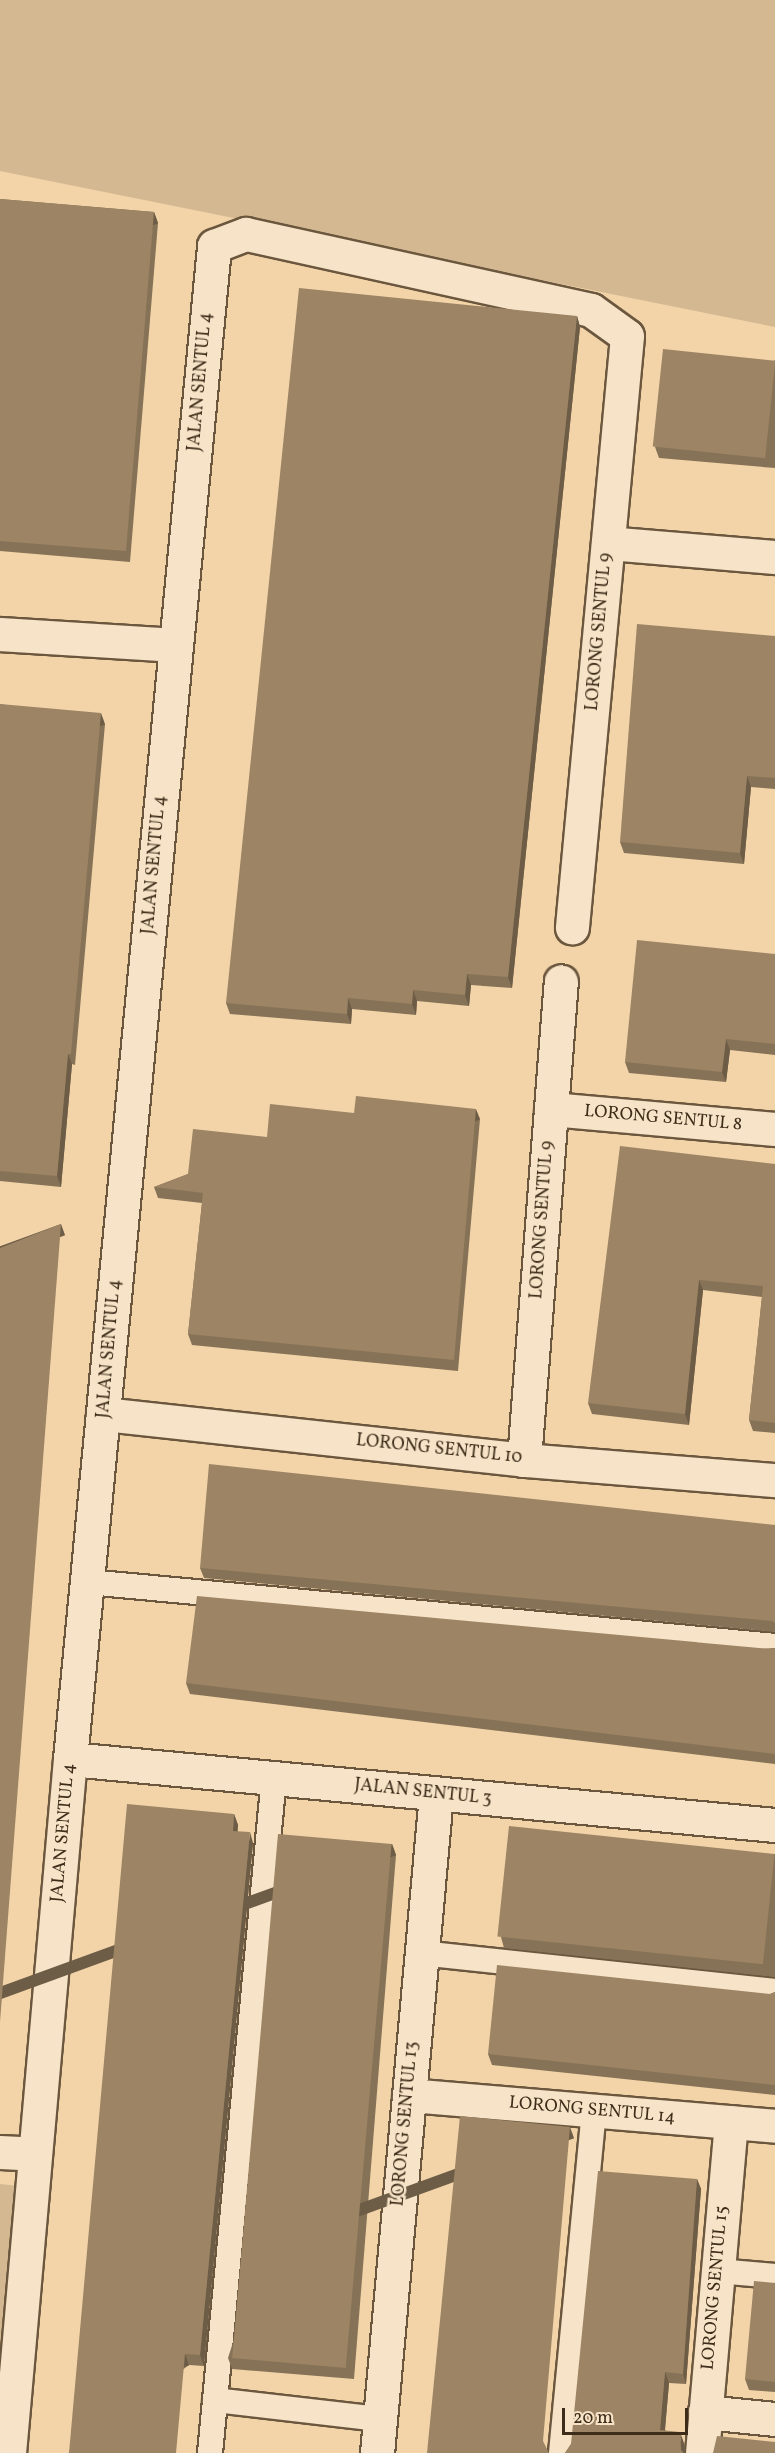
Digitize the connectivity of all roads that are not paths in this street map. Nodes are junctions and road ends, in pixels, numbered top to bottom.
1 (627, 336) joint
2 (608, 543) junction
3 (775, 556) edge
4 (0, 634) edge
5 (176, 645) junction
6 (572, 927) dead end
7 (561, 981) dead end
8 (551, 1109) junction
9 (775, 1129) edge
10 (104, 1414) junction
11 (524, 1460) junction
12 (775, 1480) edge
13 (88, 1582) junction
14 (775, 1646) edge
15 (70, 1759) junction
16 (274, 1777) junction
17 (436, 1794) junction
18 (775, 1825) edge
19 (421, 1953) junction
20 (775, 1991) edge
21 (409, 2096) junction
22 (594, 2111) junction
23 (731, 2122) junction
24 (775, 2126) edge
25 (0, 2151) edge
26 (35, 2154) junction
27 (718, 2271) junction
28 (775, 2276) edge
29 (215, 2400) junction
30 (705, 2412) junction
31 (380, 2419) junction
32 (775, 2419) edge
33 (9, 2453) edge
34 (210, 2453) edge
35 (377, 2453) edge
36 (561, 2453) edge
37 (702, 2453) edge

1 - 2 street, LORONG SENTUL 9
1 - 5 street, JALAN SENTUL 4
2 - 3 street
2 - 6 street, LORONG SENTUL 9
4 - 5 street
5 - 10 street, JALAN SENTUL 4
7 - 8 street, LORONG SENTUL 9
8 - 9 street, LORONG SENTUL 8
8 - 11 street, LORONG SENTUL 9
10 - 11 street, LORONG SENTUL 10
10 - 13 street, JALAN SENTUL 4
11 - 12 street, LORONG SENTUL 10
13 - 14 lane
13 - 15 street, JALAN SENTUL 4
15 - 16 street, JALAN SENTUL 3
15 - 26 street, JALAN SENTUL 4
16 - 17 street, JALAN SENTUL 3
16 - 29 lane
17 - 18 street, JALAN SENTUL 3
17 - 19 street, LORONG SENTUL 13
19 - 20 lane
19 - 21 street, LORONG SENTUL 13
21 - 22 street, LORONG SENTUL 14
21 - 31 street, LORONG SENTUL 13
22 - 23 street, LORONG SENTUL 14
22 - 36 lane
23 - 24 street, LORONG SENTUL 14
23 - 27 street, LORONG SENTUL 15
25 - 26 street
26 - 33 street, JALAN SENTUL 4
27 - 28 lane
27 - 30 street, LORONG SENTUL 15
29 - 31 lane
29 - 34 lane
30 - 32 street
30 - 37 street, LORONG SENTUL 15
31 - 35 street, LORONG SENTUL 13

